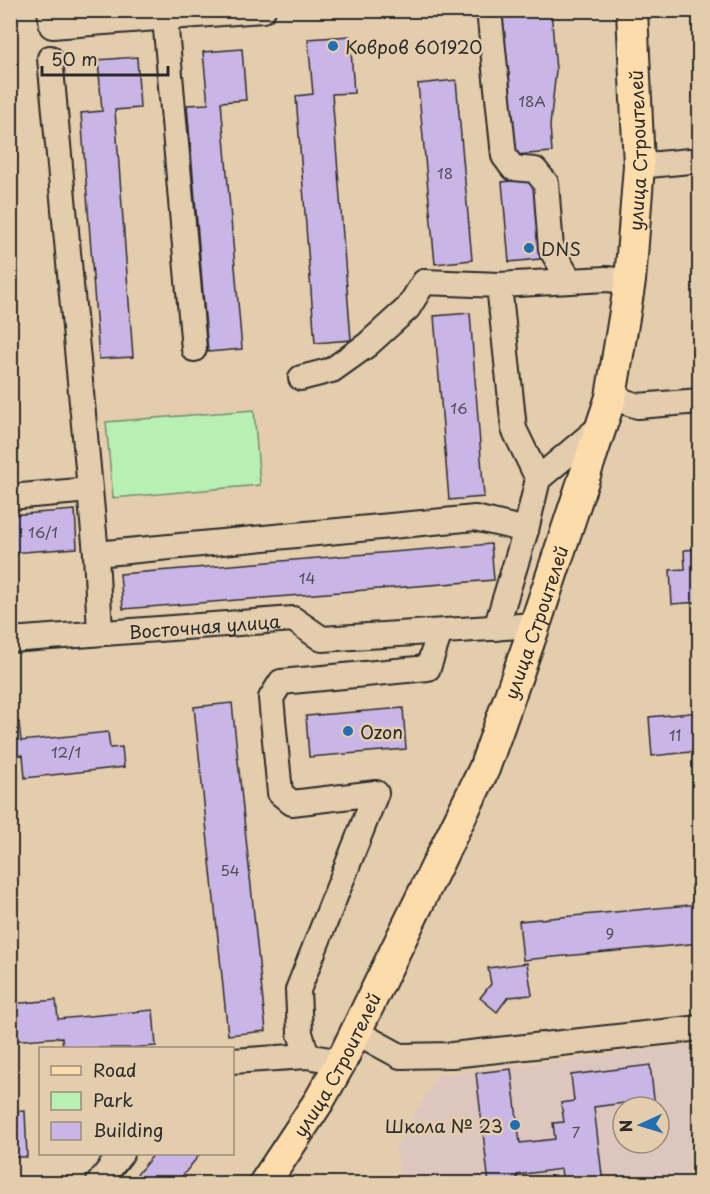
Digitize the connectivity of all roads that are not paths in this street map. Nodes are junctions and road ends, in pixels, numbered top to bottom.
1 (50, 10) edge
2 (263, 10) edge
3 (489, 10) edge
4 (632, 10) edge
5 (165, 18) junction
6 (50, 58) dead end
7 (699, 160) edge
8 (639, 166) junction
9 (570, 281) junction
10 (630, 281) junction
11 (499, 285) junction
12 (194, 349) dead end
13 (301, 378) dead end
14 (611, 397) junction
15 (699, 401) edge
16 (601, 426) junction
17 (538, 479) junction
18 (90, 490) junction
19 (10, 497) edge
20 (526, 530) junction
21 (96, 554) junction
22 (535, 625) junction
23 (496, 628) junction
24 (440, 632) junction
25 (100, 633) junction
26 (10, 640) edge
27 (699, 1028) edge
28 (356, 1032) junction
29 (307, 1056) junction
30 (234, 1061) edge
31 (341, 1062) junction
32 (121, 1155) edge
33 (98, 1184) edge
34 (264, 1184) edge

1 - 5 street
2 - 5 street
3 - 9 street
4 - 8 main road, улица Строителей
5 - 12 street
6 - 18 street
7 - 8 street
8 - 10 main road, улица Строителей
9 - 10 street
9 - 11 street
10 - 14 main road, улица Строителей
11 - 13 street
11 - 17 street
14 - 15 street
14 - 16 main road, улица Строителей
16 - 17 street
16 - 22 main road, улица Строителей
17 - 20 street
18 - 19 street
18 - 21 street
20 - 21 street
20 - 23 street
21 - 25 street
22 - 23 street, Восточная улица
22 - 28 main road, улица Строителей
23 - 24 street, Восточная улица
24 - 25 street, Восточная улица
24 - 29 street
25 - 26 street, Восточная улица
27 - 28 street
28 - 31 main road, улица Строителей
29 - 30 street
29 - 31 street
31 - 34 main road, улица Строителей
32 - 33 street

